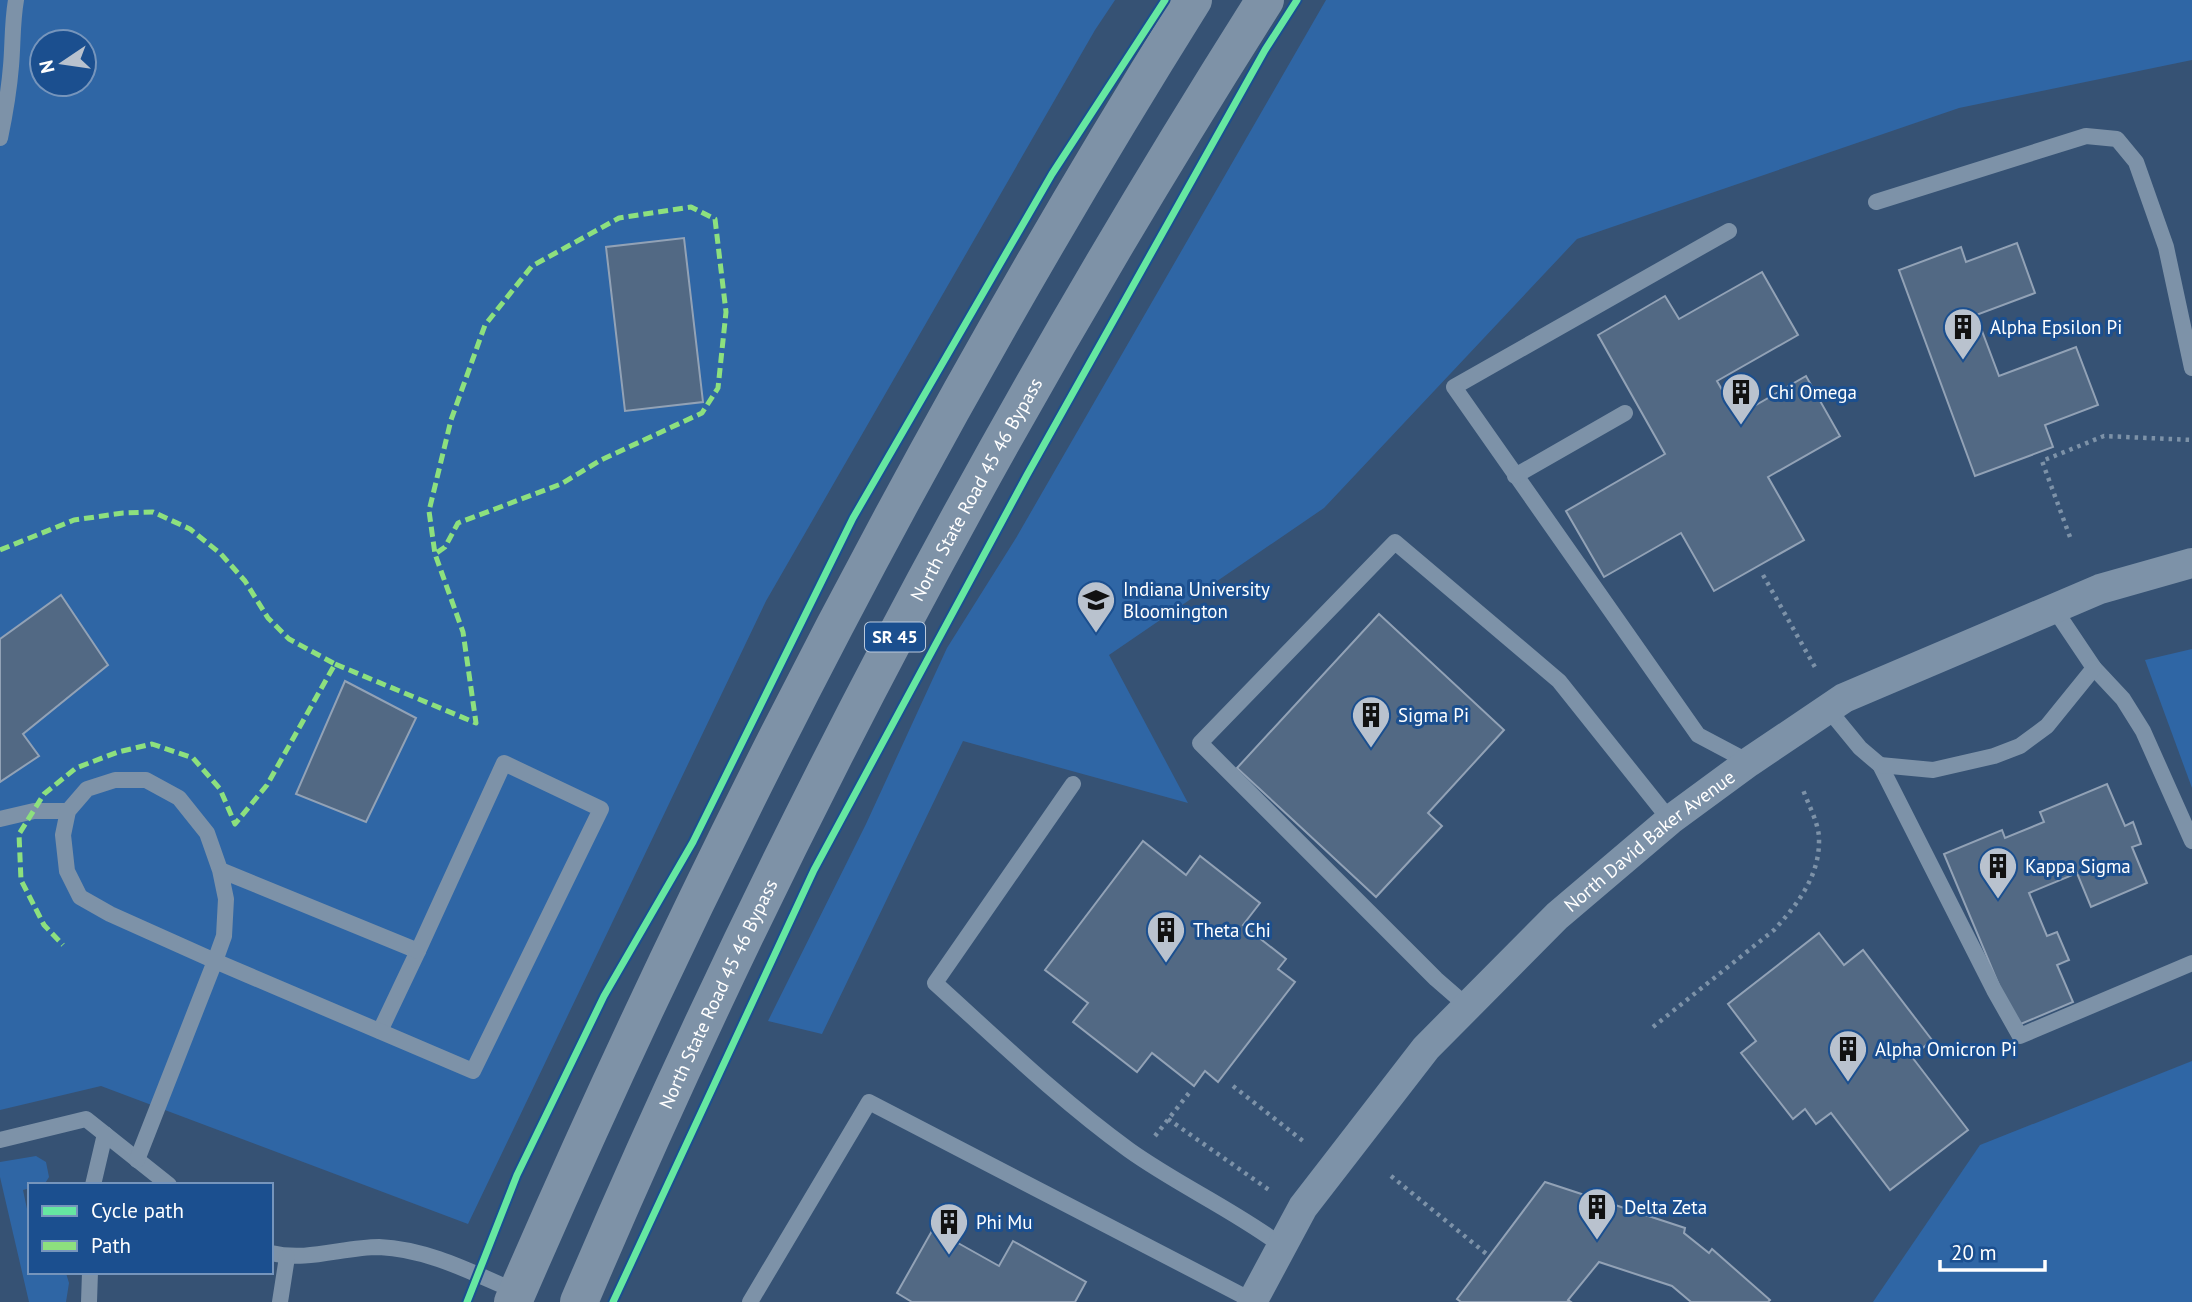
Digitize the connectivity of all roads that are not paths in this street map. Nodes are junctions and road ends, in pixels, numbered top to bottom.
1 (16, 0) edge
2 (1194, 0) edge
3 (1265, 0) edge
4 (0, 138) edge
5 (1877, 202) dead end
6 (1729, 231) dead end
7 (2192, 368) edge
8 (1625, 413) dead end
9 (1515, 476) junction
10 (2192, 563) edge
11 (2055, 610) junction
12 (2094, 668) junction
13 (1828, 709) junction
14 (1749, 761) junction
15 (1880, 765) junction
16 (1073, 784) dead end
17 (68, 811) junction
18 (0, 819) edge
19 (1670, 820) junction
20 (2192, 841) edge
21 (220, 870) junction
22 (418, 951) junction
23 (215, 961) junction
24 (2192, 962) edge
25 (1467, 1006) junction
26 (380, 1031) junction
27 (105, 1134) junction
28 (0, 1140) edge
29 (137, 1160) junction
30 (93, 1183) edge
31 (166, 1183) edge
32 (1282, 1246) junction
33 (279, 1255) edge
34 (90, 1274) edge
35 (524, 1299) edge
36 (1252, 1301) edge
37 (89, 1302) edge
38 (280, 1302) edge
39 (579, 1302) edge
40 (750, 1302) edge

1 - 4 lane
2 - 35 highway, SR 45
3 - 39 highway, North State Road 45 46 Bypass / SR 45
5 - 7 lane
6 - 9 lane
8 - 9 lane
9 - 14 lane
10 - 11 street, North David Baker Avenue
11 - 12 lane
11 - 13 street, North David Baker Avenue
12 - 15 lane
12 - 20 lane
13 - 14 street, North David Baker Avenue
13 - 15 lane
14 - 19 street, North David Baker Avenue
15 - 24 lane
16 - 32 lane
17 - 18 lane
17 - 21 lane
17 - 23 lane
19 - 25 street, North David Baker Avenue
19 - 25 lane
21 - 22 lane
21 - 23 lane
22 - 26 lane
22 - 26 lane
23 - 26 lane
23 - 29 lane
25 - 32 street, North David Baker Avenue
27 - 28 lane
27 - 29 lane
27 - 30 lane
29 - 31 lane
32 - 36 street, North David Baker Avenue
33 - 35 lane
33 - 38 lane
34 - 37 lane
36 - 40 lane

